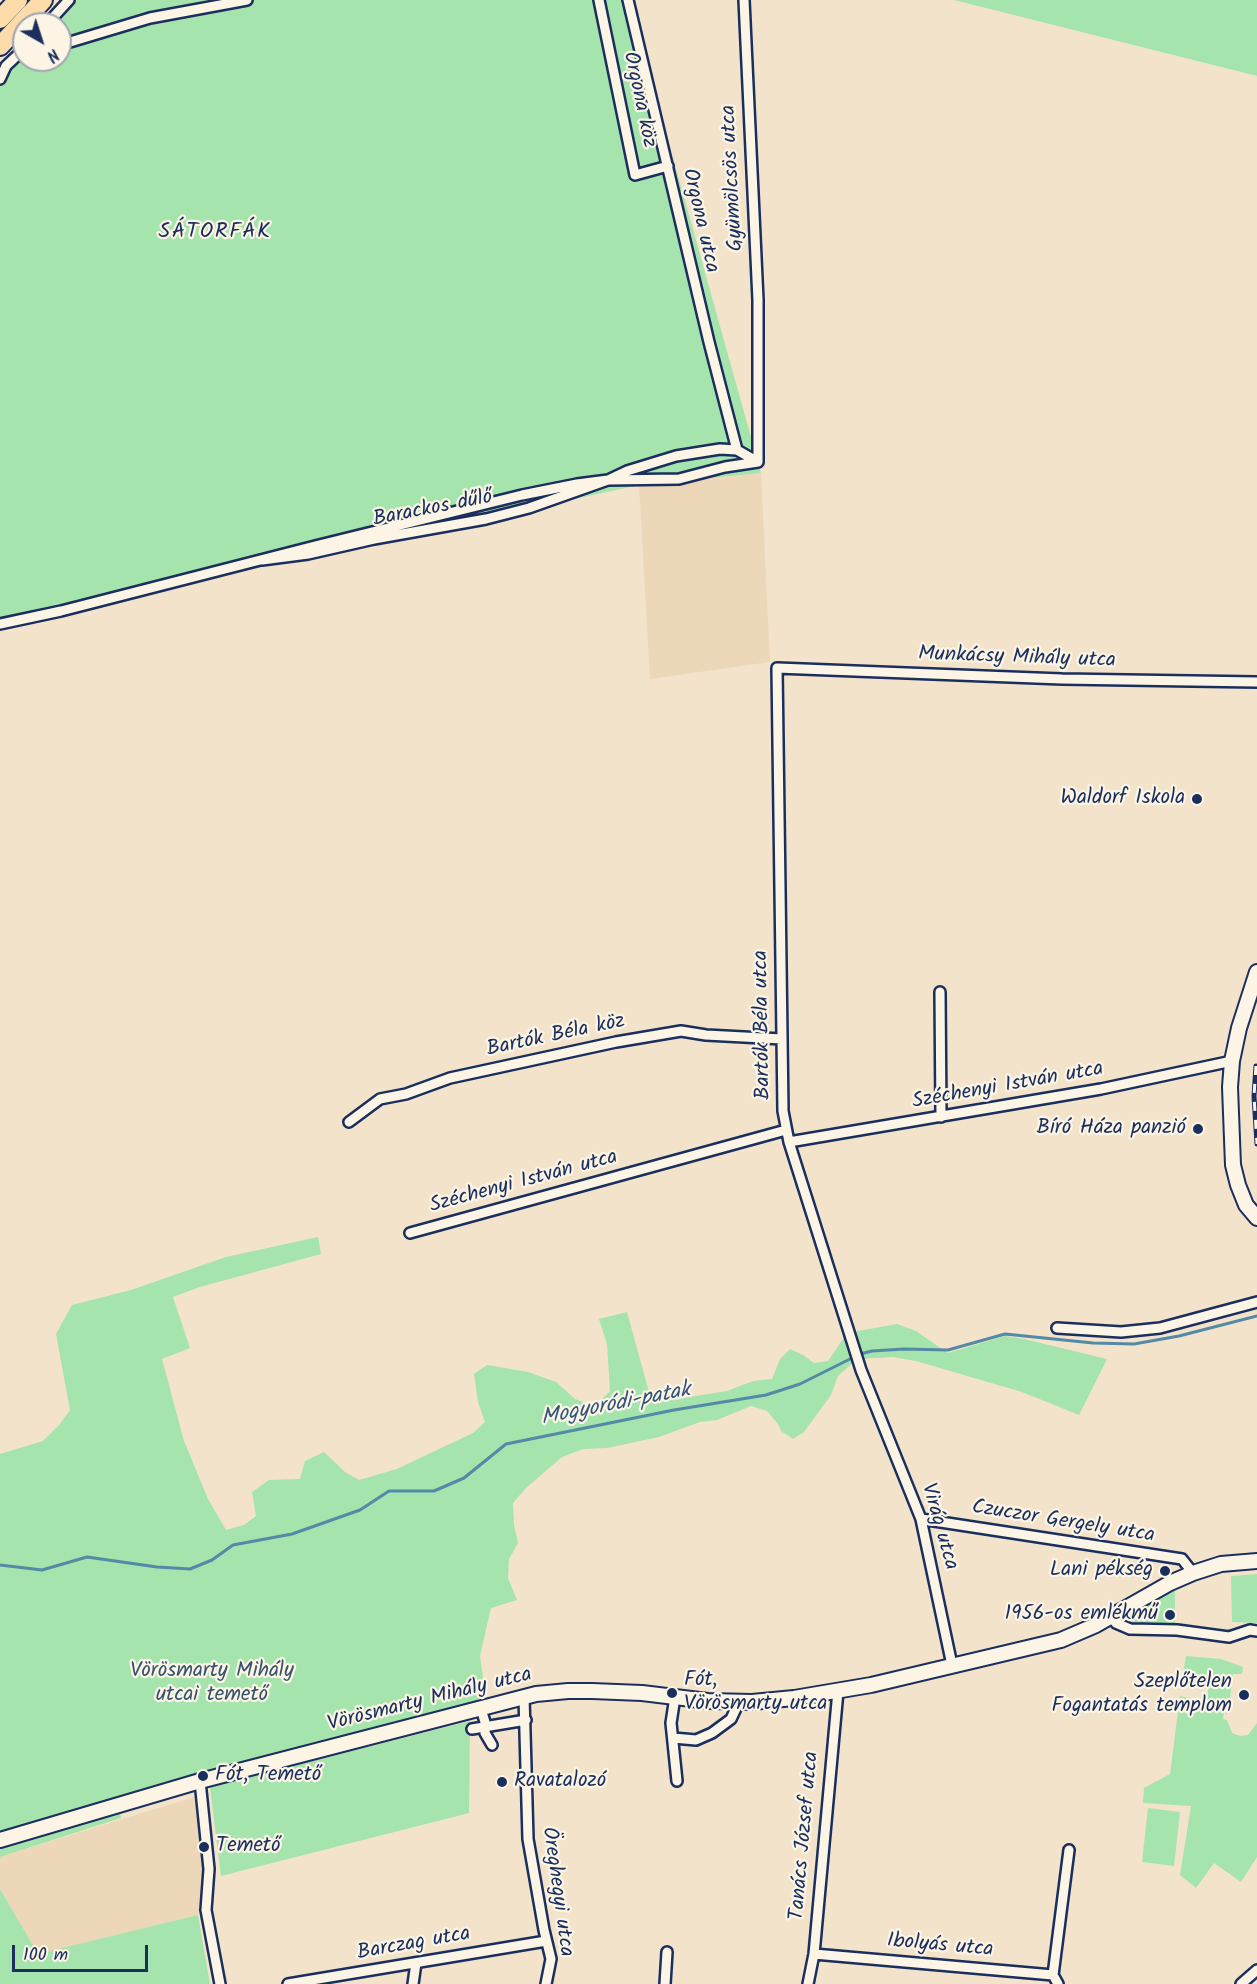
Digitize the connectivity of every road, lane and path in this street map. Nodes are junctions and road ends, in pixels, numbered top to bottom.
1 (18, 0) edge
2 (43, 0) edge
3 (69, 0) edge
4 (247, 0) edge
5 (598, 0) edge
6 (628, 0) edge
7 (744, 0) edge
8 (58, 12) edge
9 (0, 19) edge
10 (72, 41) edge
11 (0, 46) edge
12 (12, 61) edge
13 (0, 79) edge
14 (668, 166) junction
15 (736, 450) junction
16 (758, 462) junction
17 (608, 480) junction
18 (262, 560) junction
19 (0, 624) edge
20 (777, 668) joint
21 (1257, 682) edge
22 (1257, 972) edge
23 (940, 992) dead end
24 (782, 1039) junction
25 (1232, 1061) junction
26 (941, 1117) junction
27 (349, 1122) dead end
28 (786, 1130) junction
29 (789, 1142) junction
30 (1257, 1218) edge
31 (410, 1233) dead end
32 (1257, 1302) edge
33 (1057, 1328) dead end
34 (861, 1370) joint
35 (921, 1520) junction
36 (1257, 1561) edge
37 (1192, 1573) junction
38 (1111, 1617) junction
39 (1257, 1631) edge
40 (952, 1665) junction
41 (838, 1691) junction
42 (524, 1697) junction
43 (675, 1697) junction
44 (739, 1702) junction
45 (481, 1708) junction
46 (526, 1720) junction
47 (485, 1727) junction
48 (472, 1729) dead end
49 (672, 1738) junction
50 (492, 1745) dead end
51 (200, 1781) junction
52 (677, 1781) dead end
53 (0, 1840) edge
54 (1069, 1850) dead end
55 (546, 1941) junction
56 (667, 1952) dead end
57 (813, 1954) junction
58 (416, 1963) junction
59 (1257, 1970) edge
60 (1056, 1980) edge
61 (220, 1984) edge
62 (288, 1984) edge
63 (413, 1984) edge
64 (546, 1984) edge
65 (665, 1984) edge
66 (808, 1984) edge
67 (1241, 1984) edge

1 - 9 highway
2 - 11 highway
3 - 8 street
4 - 10 street
5 - 14 street, Orgona köz
6 - 14 street, Orgona utca
7 - 16 street, Gyümölcsös utca
12 - 13 street
14 - 15 street, Orgona utca
15 - 16 street
15 - 17 street, Barackos dűlő
16 - 17 street, Barackos dűlő
17 - 18 street, Barackos dűlő
17 - 18 street, Barackos dűlő
18 - 19 street, Barackos dűlő
20 - 21 street, Munkácsy Mihály utca
20 - 24 street, Bartók Béla utca
22 - 25 main road
23 - 26 street
24 - 27 street, Bartók Béla köz
24 - 28 street, Bartók Béla utca
25 - 26 street, Széchenyi István utca
25 - 30 main road
26 - 29 street, Széchenyi István utca
28 - 29 street, Bartók Béla utca
28 - 31 street, Széchenyi István utca
29 - 34 street, Bartók Béla utca
32 - 33 street
34 - 35 street, Virág utca
35 - 37 street, Czuczor Gergely utca
35 - 40 street, Virág utca
36 - 37 main road, Vörösmarty Mihály utca
37 - 38 main road, Vörösmarty Mihály utca
38 - 39 street
38 - 40 main road, Vörösmarty Mihály utca
40 - 41 main road, Vörösmarty Mihály utca
41 - 44 main road, Vörösmarty Mihály utca
41 - 57 street, Tanács József utca
42 - 43 main road, Vörösmarty Mihály utca
42 - 45 main road, Vörösmarty Mihály utca
42 - 46 street, Öreghegyi utca
43 - 44 main road, Vörösmarty Mihály utca
43 - 49 street
44 - 49 street
45 - 47 street
45 - 51 main road, Vörösmarty Mihály utca
46 - 47 street
46 - 55 street, Öreghegyi utca
47 - 48 street
47 - 50 street
49 - 52 street
51 - 53 main road, Vörösmarty Mihály utca
51 - 61 street
54 - 60 street
55 - 58 street, Barczag utca
55 - 64 street, Öreghegyi utca
56 - 65 street
57 - 60 street, Ibolyás utca
57 - 66 street, Tanács József utca
58 - 62 street, Barczag utca
58 - 63 street
59 - 67 street

